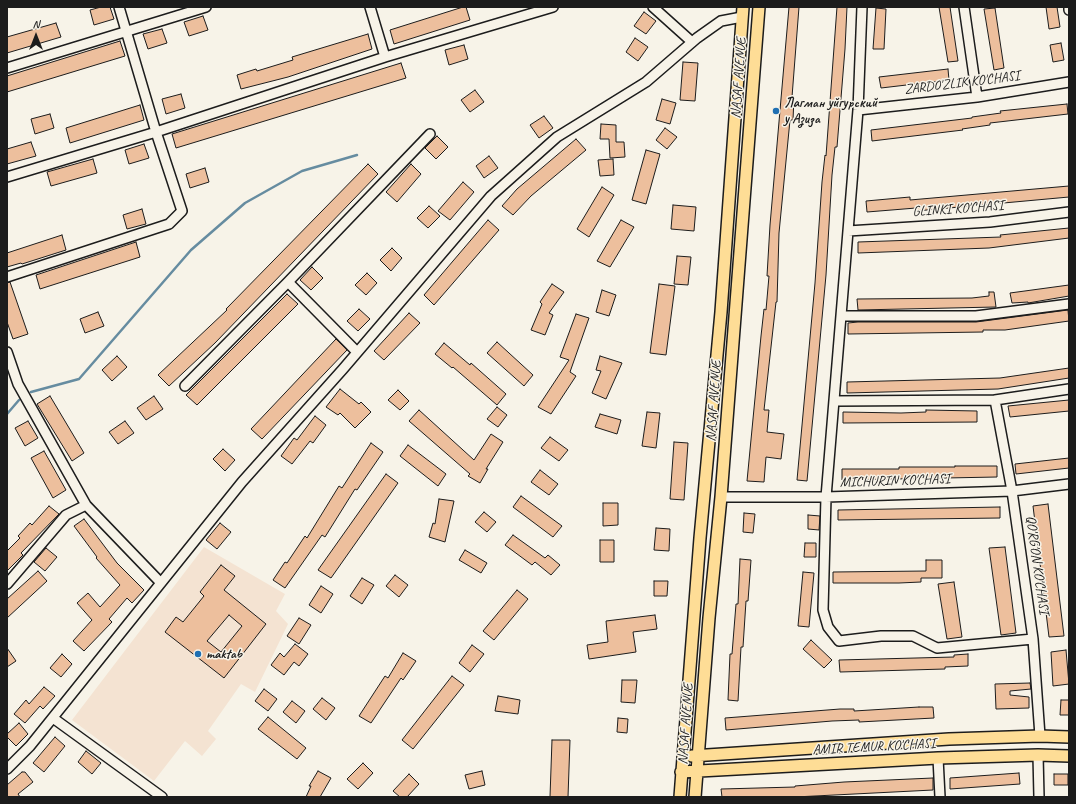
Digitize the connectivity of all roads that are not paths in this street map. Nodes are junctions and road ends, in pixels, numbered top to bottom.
1 (119, 7) edge
2 (206, 7) edge
3 (370, 7) edge
4 (553, 7) edge
5 (653, 7) edge
6 (759, 7) edge
7 (862, 7) edge
8 (964, 7) edge
9 (1069, 7) edge
10 (1069, 10) edge
11 (742, 12) edge
12 (127, 32) junction
13 (692, 42) junction
14 (385, 57) junction
15 (7, 68) edge
16 (1069, 82) edge
17 (977, 97) junction
18 (858, 110) junction
19 (156, 132) junction
20 (430, 134) dead end
21 (7, 177) edge
22 (1069, 212) edge
23 (848, 230) junction
24 (7, 276) edge
25 (288, 282) junction
26 (1069, 304) edge
27 (841, 316) junction
28 (7, 352) edge
29 (357, 352) junction
30 (185, 386) dead end
31 (1069, 389) edge
32 (995, 400) junction
33 (834, 401) junction
34 (1069, 484) edge
35 (1012, 491) junction
36 (722, 497) junction
37 (826, 497) junction
38 (86, 505) junction
39 (161, 583) junction
40 (7, 584) edge
41 (1033, 639) junction
42 (53, 718) junction
43 (1040, 736) junction
44 (1069, 737) edge
45 (1038, 754) junction
46 (682, 756) junction
47 (699, 756) junction
48 (1069, 756) edge
49 (938, 758) junction
50 (7, 769) edge
51 (681, 772) junction
52 (697, 772) junction
53 (162, 797) edge
54 (680, 797) edge
55 (695, 797) edge
56 (940, 797) edge
57 (1039, 797) edge

1 - 12 street
2 - 12 street
3 - 14 street
4 - 14 street
5 - 13 street
6 - 36 main road, NASAF AVENUE
7 - 18 street
8 - 17 street
9 - 10 street
11 - 13 street
11 - 46 main road, NASAF AVENUE
12 - 15 street
12 - 19 street
13 - 29 street
14 - 19 street
16 - 17 street, ZARDO'ZLIK KO'CHASI
17 - 18 street, ZARDO'ZLIK KO'CHASI
18 - 23 street
19 - 21 street
19 - 24 street
20 - 25 street
22 - 23 street, GLINKI KO'CHASI
23 - 27 street
25 - 29 street
25 - 30 street
26 - 27 street
27 - 33 street
28 - 38 street
29 - 39 street
31 - 32 street
32 - 33 street
32 - 35 street, QO'RG'ON KO'CHASI
33 - 37 street
34 - 35 street, MICHURIN KO'CHASI
35 - 37 street, MICHURIN KO'CHASI
35 - 41 street, QO'RG'ON KO'CHASI
36 - 37 street, MICHURIN KO'CHASI
36 - 47 main road, NASAF AVENUE
37 - 41 street
38 - 39 street
38 - 40 street
39 - 42 street
41 - 43 street, QO'RG'ON KO'CHASI
42 - 50 street
42 - 53 street
43 - 44 main road, AMIR TEMUR KO'CHASI
43 - 47 main road, AMIR TEMUR KO'CHASI
45 - 48 main road, AMIR TEMUR KO'CHASI
45 - 49 main road, AMIR TEMUR KO'CHASI
45 - 57 street
46 - 47 main road, AMIR TEMUR KO'CHASI
46 - 51 main road, NASAF AVENUE
47 - 52 main road, NASAF AVENUE
49 - 52 main road, AMIR TEMUR KO'CHASI
49 - 56 street
51 - 52 main road, AMIR TEMUR KO'CHASI
51 - 54 main road, NASAF AVENUE
52 - 55 main road, NASAF AVENUE

